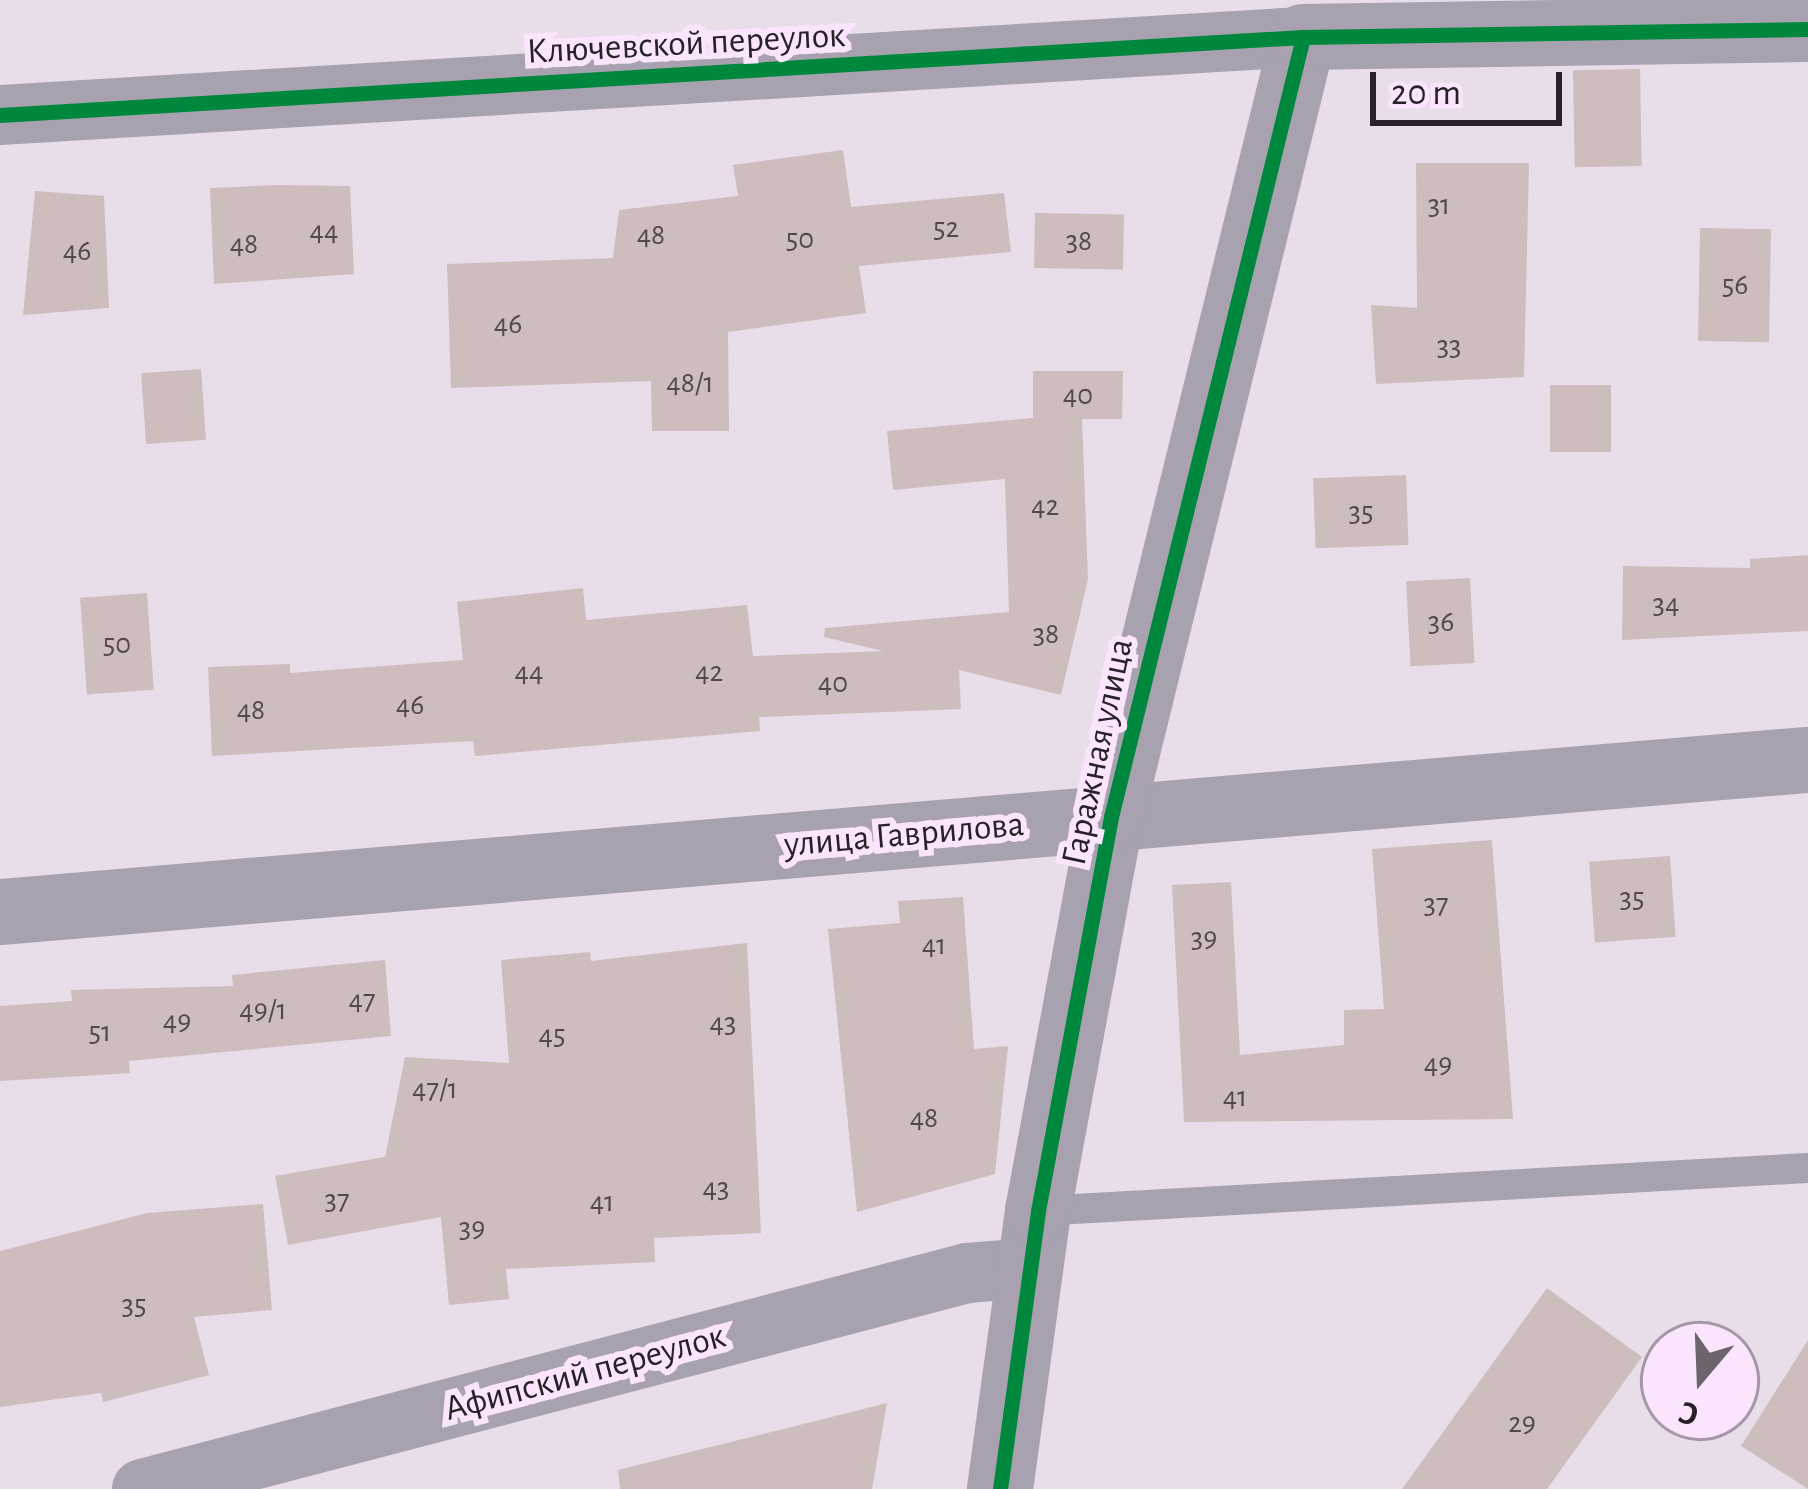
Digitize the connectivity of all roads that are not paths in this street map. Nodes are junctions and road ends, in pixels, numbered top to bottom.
1 (1808, 29) edge
2 (1303, 37) junction
3 (0, 115) edge
4 (1808, 760) edge
5 (1111, 817) junction
6 (0, 912) edge
7 (1808, 1168) edge
8 (1033, 1240) junction
9 (142, 1489) edge
10 (1000, 1489) edge

1 - 2 street, Ключевской переулок
2 - 3 street, Ключевской переулок
2 - 5 street, Гаражная улица
4 - 5 street, улица Гаврилова
5 - 6 street, улица Гаврилова
5 - 8 street, Гаражная улица
7 - 8 lane
8 - 9 street, Афипский переулок
8 - 10 street, Гаражная улица

